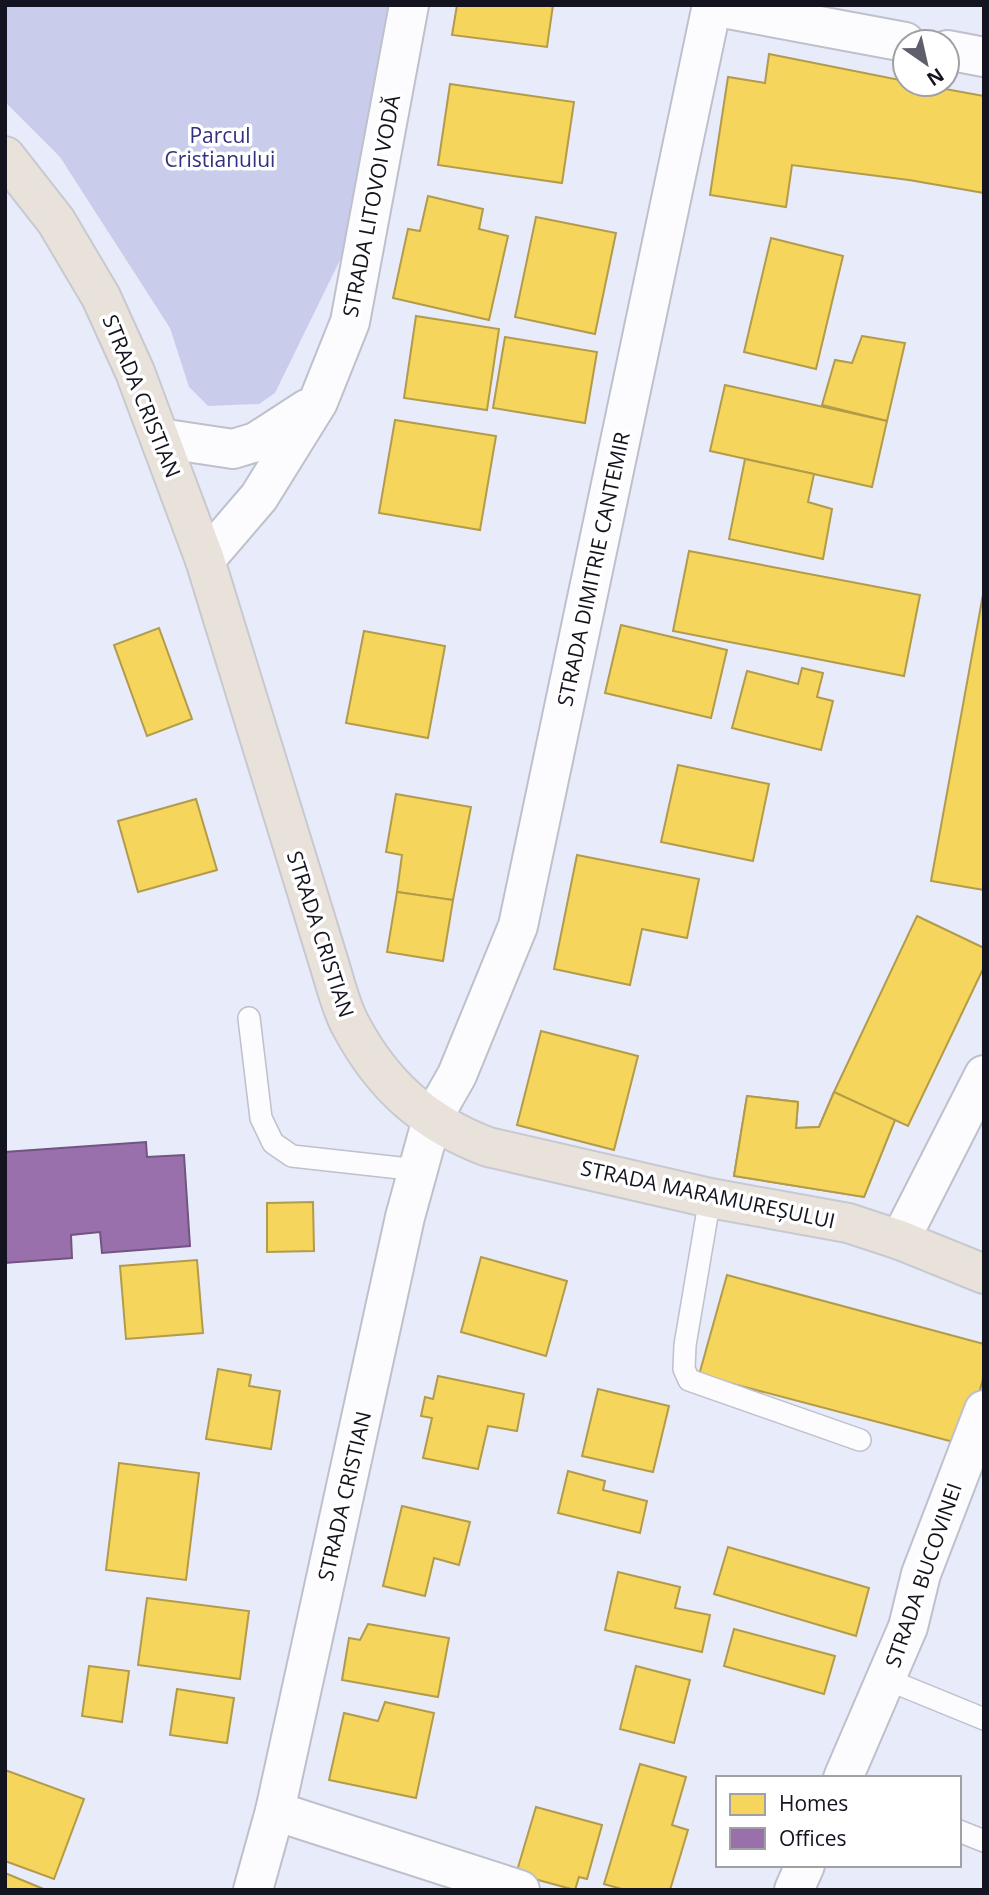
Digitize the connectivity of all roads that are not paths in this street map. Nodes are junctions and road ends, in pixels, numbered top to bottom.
1 (409, 5) edge
2 (712, 6) edge
3 (891, 39) edge
4 (961, 53) edge
5 (984, 57) edge
6 (5, 156) edge
7 (318, 402) junction
8 (160, 439) junction
9 (205, 560) junction
10 (249, 1018) dead end
11 (984, 1075) edge
12 (432, 1119) junction
13 (418, 1170) junction
14 (710, 1198) junction
15 (900, 1240) junction
16 (984, 1275) edge
17 (984, 1410) edge
18 (860, 1440) dead end
19 (886, 1679) junction
20 (984, 1719) edge
21 (844, 1776) edge
22 (275, 1811) junction
23 (961, 1832) edge
24 (984, 1841) edge
25 (804, 1867) edge
26 (253, 1890) edge
27 (520, 1890) edge
28 (794, 1890) edge

1 - 7 street, STRADA LITOVOI VODĂ
2 - 3 street
2 - 12 street, STRADA DIMITRIE CANTEMIR
4 - 5 street
6 - 8 main road, STRADA CRISTIAN
7 - 8 street
7 - 9 street, STRADA LITOVOI VODĂ
8 - 9 main road, STRADA CRISTIAN
9 - 12 main road, STRADA CRISTIAN
10 - 13 lane
11 - 15 street
12 - 13 street, STRADA CRISTIAN
12 - 14 main road, STRADA MARAMUREȘULUI
13 - 22 street, STRADA CRISTIAN
14 - 15 main road, STRADA MARAMUREȘULUI
14 - 18 lane
15 - 16 main road, STRADA MARAMUREȘULUI
17 - 19 street, STRADA BUCOVINEI
19 - 20 lane
19 - 21 street, STRADA BUCOVINEI
22 - 26 street, STRADA CRISTIAN
22 - 27 street
23 - 24 lane
25 - 28 street

